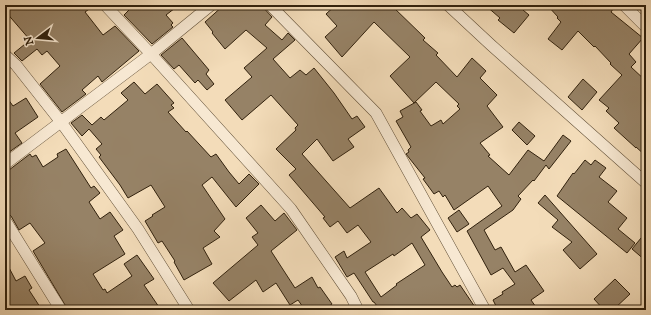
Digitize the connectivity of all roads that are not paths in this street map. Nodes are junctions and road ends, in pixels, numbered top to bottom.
1 (105, 5) edge
2 (211, 5) edge
3 (270, 5) edge
4 (448, 5) edge
5 (624, 5) edge
6 (646, 27) edge
7 (151, 54) junction
8 (5, 55) edge
9 (61, 122) junction
10 (5, 164) edge
11 (646, 183) edge
12 (5, 220) edge
13 (61, 310) edge
14 (189, 310) edge
15 (358, 310) edge
16 (485, 310) edge

1 - 7 street
2 - 7 street
3 - 16 street
4 - 11 street
5 - 6 street
7 - 9 street
7 - 15 street
8 - 9 street
9 - 10 street
9 - 14 street
12 - 13 street

